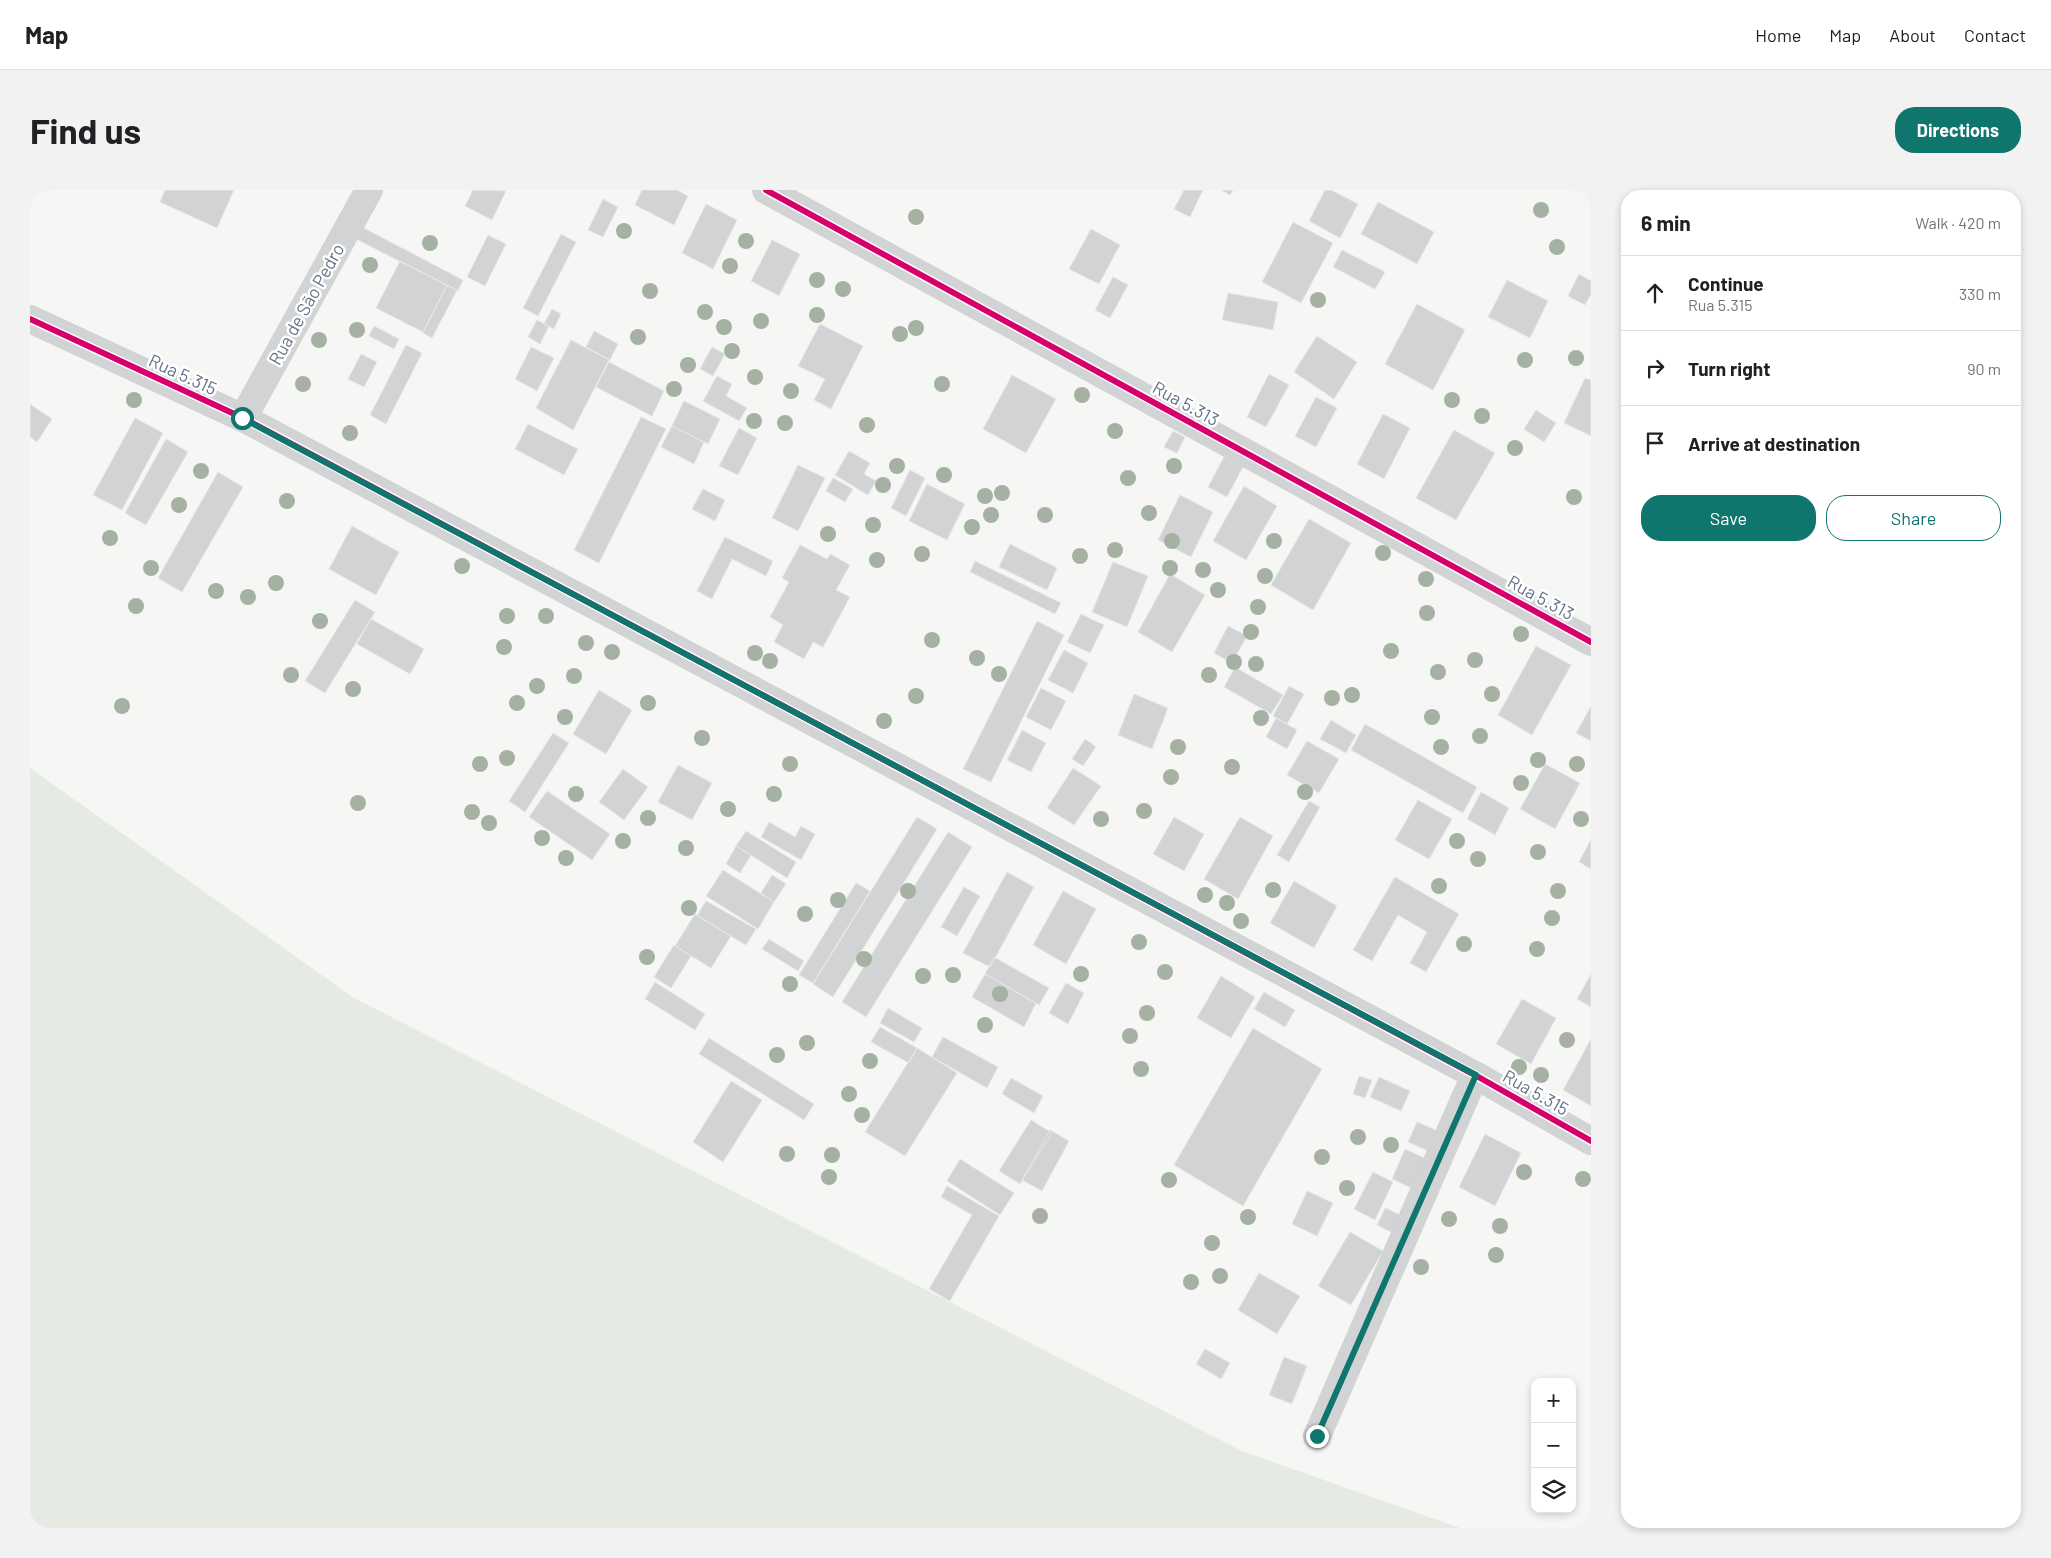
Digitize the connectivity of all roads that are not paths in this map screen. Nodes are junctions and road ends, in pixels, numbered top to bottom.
1 (369, 190) edge
2 (766, 190) edge
3 (30, 319) edge
4 (242, 418) junction
5 (1591, 642) edge
6 (1476, 1075) junction
7 (1591, 1141) edge
8 (1317, 1436) dead end

1 - 4 street, Rua de São Pedro
2 - 5 street, Rua 5.313
3 - 4 street, Rua 5.315
4 - 6 street, Rua 5.315
6 - 7 street, Rua 5.315
6 - 8 street

